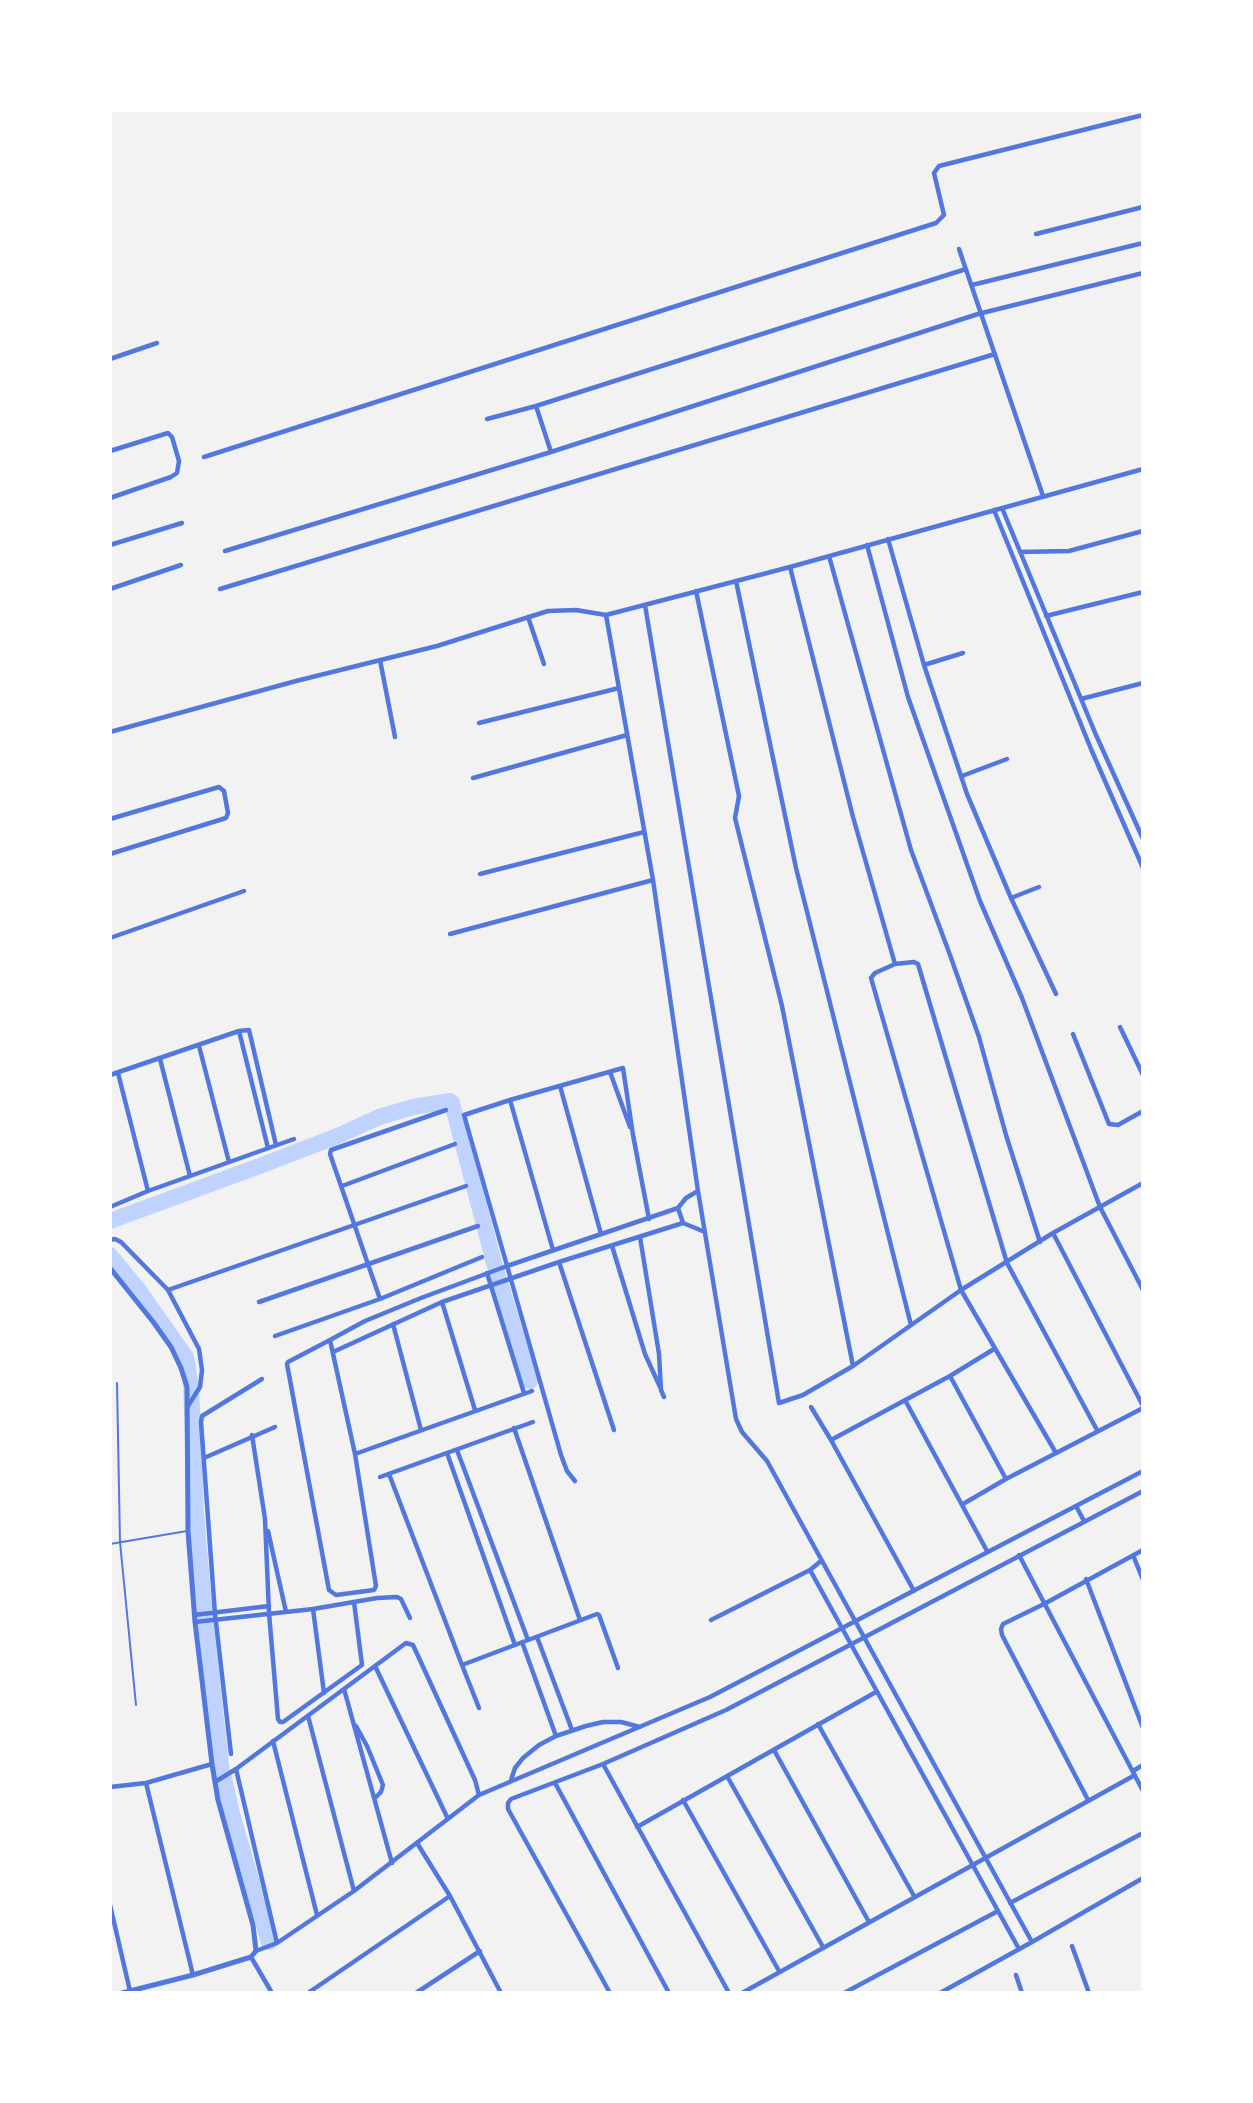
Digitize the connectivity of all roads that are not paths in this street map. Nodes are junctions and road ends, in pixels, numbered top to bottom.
1 (1143, 115) edge
2 (1143, 207) edge
3 (1036, 234) dead end
4 (1143, 243) edge
5 (959, 249) dead end
6 (966, 269) junction
7 (1143, 273) edge
8 (972, 285) junction
9 (982, 313) junction
10 (157, 343) dead end
11 (995, 354) junction
12 (110, 359) edge
13 (536, 406) junction
14 (486, 419) dead end
15 (110, 451) edge
16 (551, 452) junction
17 (204, 457) dead end
18 (1143, 469) edge
19 (1044, 496) junction
20 (110, 498) edge
21 (1002, 508) junction
22 (994, 510) junction
23 (181, 523) dead end
24 (1143, 531) edge
25 (888, 539) junction
26 (110, 545) edge
27 (867, 545) junction
28 (225, 551) dead end
29 (1020, 552) junction
30 (829, 556) junction
31 (181, 565) dead end
32 (790, 567) junction
33 (736, 581) junction
34 (110, 589) edge
35 (220, 590) dead end
36 (696, 591) junction
37 (1143, 592) edge
38 (645, 605) junction
39 (607, 615) junction
40 (1046, 616) junction
41 (528, 617) junction
42 (963, 653) dead end
43 (380, 660) junction
44 (544, 664) dead end
45 (924, 664) junction
46 (1143, 682) edge
47 (619, 688) junction
48 (1081, 699) junction
49 (480, 723) dead end
50 (110, 732) edge
51 (626, 735) junction
52 (395, 737) dead end
53 (1007, 759) dead end
54 (962, 776) junction
55 (473, 778) dead end
56 (110, 819) edge
57 (644, 832) junction
58 (1143, 839) edge
59 (110, 853) edge
60 (1143, 868) edge
61 (480, 874) dead end
62 (653, 880) junction
63 (1039, 887) dead end
64 (244, 891) dead end
65 (1011, 898) junction
66 (450, 934) dead end
67 (110, 938) edge
68 (895, 964) junction
69 (1056, 994) dead end
70 (1120, 1027) dead end
71 (239, 1031) junction
72 (1073, 1034) dead end
73 (199, 1046) junction
74 (160, 1059) junction
75 (610, 1072) junction
76 (118, 1073) junction
77 (110, 1075) edge
78 (1143, 1075) edge
79 (561, 1086) junction
80 (509, 1100) junction
81 (446, 1110) dead end
82 (1143, 1111) edge
83 (633, 1135) junction
84 (294, 1139) dead end
85 (455, 1144) dead end
86 (276, 1145) junction
87 (268, 1148) junction
88 (229, 1162) junction
89 (190, 1176) junction
90 (1143, 1183) edge
91 (342, 1186) junction
92 (466, 1186) dead end
93 (148, 1191) junction
94 (698, 1191) junction
95 (1100, 1207) junction
96 (110, 1208) edge
97 (678, 1208) junction
98 (649, 1219) junction
99 (683, 1223) junction
100 (355, 1224) junction
101 (478, 1227) dead end
102 (705, 1232) junction
103 (1053, 1233) junction
104 (601, 1234) junction
105 (640, 1237) junction
106 (110, 1240) edge
107 (1040, 1242) junction
108 (612, 1246) junction
109 (553, 1251) junction
110 (481, 1257) dead end
111 (559, 1262) junction
112 (369, 1263) junction
113 (1007, 1263) junction
114 (505, 1266) junction
115 (110, 1268) edge
116 (489, 1273) junction
117 (510, 1279) junction
118 (494, 1284) junction
119 (168, 1290) junction
120 (961, 1290) junction
121 (1143, 1290) edge
122 (380, 1298) junction
123 (259, 1302) dead end
124 (442, 1302) junction
125 (393, 1324) junction
126 (911, 1325) junction
127 (275, 1336) dead end
128 (330, 1340) junction
129 (994, 1349) junction
130 (333, 1352) junction
131 (853, 1366) junction
132 (950, 1376) junction
133 (262, 1380) dead end
134 (117, 1383) dead end
135 (661, 1390) junction
136 (532, 1391) dead end
137 (524, 1393) junction
138 (664, 1397) dead end
139 (905, 1400) junction
140 (189, 1405) junction
141 (1143, 1407) edge
142 (811, 1408) dead end
143 (475, 1410) junction
144 (533, 1422) dead end
145 (275, 1427) dead end
146 (514, 1428) junction
147 (421, 1430) junction
148 (614, 1430) dead end
149 (1097, 1430) junction
150 (253, 1435) junction
151 (831, 1440) junction
152 (457, 1450) junction
153 (447, 1453) junction
154 (1056, 1453) junction
155 (355, 1454) junction
156 (204, 1458) junction
157 (1143, 1471) edge
158 (389, 1474) junction
159 (380, 1478) dead end
160 (1006, 1479) junction
161 (575, 1481) dead end
162 (1143, 1491) edge
163 (963, 1504) junction
164 (1076, 1506) junction
165 (265, 1519) junction
166 (1084, 1521) junction
167 (188, 1531) junction
168 (120, 1542) junction
169 (110, 1544) edge
170 (1143, 1550) edge
171 (987, 1551) junction
172 (1019, 1555) junction
173 (1133, 1555) junction
174 (821, 1562) junction
175 (810, 1570) junction
176 (1086, 1580) junction
177 (1143, 1580) edge
178 (914, 1591) junction
179 (355, 1602) junction
180 (1044, 1604) junction
181 (269, 1606) junction
182 (313, 1609) junction
183 (286, 1612) junction
184 (269, 1613) junction
185 (213, 1617) junction
186 (195, 1618) junction
187 (410, 1618) dead end
188 (580, 1620) junction
189 (711, 1620) dead end
190 (856, 1621) junction
191 (841, 1628) junction
192 (537, 1637) junction
193 (864, 1638) junction
194 (525, 1641) junction
195 (515, 1644) junction
196 (850, 1646) junction
197 (462, 1665) junction
198 (375, 1666) junction
199 (618, 1668) dead end
200 (344, 1689) junction
201 (876, 1692) junction
202 (324, 1693) junction
203 (136, 1705) dead end
204 (479, 1708) dead end
205 (308, 1716) junction
206 (352, 1719) junction
207 (818, 1724) junction
208 (640, 1727) junction
209 (1143, 1728) edge
210 (572, 1730) junction
211 (556, 1736) junction
212 (273, 1741) junction
213 (774, 1750) junction
214 (231, 1754) dead end
215 (212, 1764) junction
216 (603, 1764) junction
217 (1143, 1765) edge
218 (235, 1770) junction
219 (1134, 1773) junction
220 (727, 1776) junction
221 (510, 1781) junction
222 (215, 1782) junction
223 (146, 1783) junction
224 (555, 1783) junction
225 (110, 1787) edge
226 (1143, 1791) edge
227 (480, 1795) junction
228 (375, 1798) junction
229 (683, 1800) junction
230 (1088, 1800) junction
231 (448, 1819) junction
232 (637, 1827) junction
233 (1143, 1833) edge
234 (417, 1843) junction
235 (985, 1858) junction
236 (392, 1863) junction
237 (972, 1865) junction
238 (1143, 1878) edge
239 (354, 1891) junction
240 (450, 1896) junction
241 (914, 1896) junction
242 (1010, 1903) junction
243 (110, 1905) edge
244 (998, 1911) junction
245 (317, 1915) junction
246 (869, 1922) junction
247 (1032, 1942) junction
248 (277, 1943) junction
249 (823, 1947) junction
250 (1072, 1947) dead end
251 (1019, 1950) junction
252 (256, 1951) junction
253 (480, 1951) junction
254 (251, 1957) junction
255 (779, 1971) junction
256 (193, 1975) junction
257 (1016, 1975) dead end
258 (130, 1991) junction
259 (122, 1993) edge
260 (272, 1993) edge
261 (309, 1993) edge
262 (416, 1993) edge
263 (501, 1993) edge
264 (610, 1993) edge
265 (669, 1993) edge
266 (729, 1993) edge
267 (742, 1993) edge
268 (844, 1993) edge
269 (940, 1993) edge
270 (1022, 1993) edge
271 (1089, 1993) edge

1 - 17 street
2 - 3 street
4 - 8 street
5 - 6 street
6 - 8 street
6 - 13 street
7 - 9 street
8 - 9 street
9 - 11 street
9 - 16 street
10 - 12 street
11 - 19 street
11 - 35 street
13 - 14 street
13 - 16 street
15 - 20 street
16 - 28 street
18 - 19 street
19 - 21 street
21 - 22 street
21 - 29 street
22 - 25 street
22 - 60 street
23 - 26 street
24 - 29 street
25 - 27 street
25 - 45 street
27 - 30 street
27 - 95 street
29 - 40 street
30 - 32 street
30 - 107 street
31 - 34 street
32 - 33 street
32 - 68 street
33 - 36 street
33 - 126 street
36 - 38 street
36 - 131 street
37 - 40 street
38 - 39 street
38 - 131 street
39 - 41 street
39 - 47 street
40 - 48 street
41 - 43 street
41 - 44 street
42 - 45 street
43 - 50 street
43 - 52 street
45 - 54 street
46 - 48 street
47 - 49 street
47 - 51 street
48 - 58 street
51 - 55 street
51 - 57 street
53 - 54 street
54 - 65 street
56 - 59 street
57 - 61 street
57 - 62 street
62 - 66 street
62 - 94 street
63 - 65 street
64 - 67 street
65 - 69 street
68 - 113 street
68 - 120 street
70 - 78 street
71 - 73 street
71 - 86 street
71 - 87 street
72 - 82 street
73 - 74 street
73 - 88 street
74 - 76 street
74 - 89 street
75 - 79 street
75 - 83 street
75 - 83 street
76 - 77 street
76 - 93 street
79 - 80 street
79 - 104 street
80 - 109 street
80 - 114 street
81 - 91 street
83 - 98 street
84 - 86 street
85 - 91 street
86 - 87 street
87 - 88 street
88 - 89 street
89 - 93 street
90 - 95 street
91 - 100 street
92 - 100 street
93 - 96 street
94 - 97 street
94 - 102 street
95 - 103 street
95 - 121 street
97 - 98 street
97 - 99 street
98 - 104 street
99 - 102 street
99 - 105 street
100 - 112 street
100 - 119 street
101 - 112 street
102 - 174 street
103 - 107 street
103 - 141 street
104 - 109 street
105 - 108 street
105 - 135 street
106 - 119 street
107 - 113 street
108 - 111 street
108 - 135 street
109 - 114 street
110 - 122 street
111 - 117 street
111 - 148 street
112 - 122 street
112 - 123 street
113 - 120 street
113 - 149 street
114 - 116 street
114 - 117 street
115 - 140 street
116 - 118 street
116 - 128 street
117 - 118 street
117 - 161 street
118 - 124 street
118 - 137 street
119 - 140 street
120 - 126 street
120 - 129 street
122 - 127 street
124 - 125 street
124 - 143 street
125 - 130 street
125 - 147 street
126 - 131 street
128 - 130 street
128 - 155 street
129 - 132 street
129 - 154 street
130 - 155 street
132 - 139 street
132 - 160 street
133 - 156 street
134 - 168 lane
135 - 138 street
136 - 137 street
137 - 143 street
139 - 151 street
139 - 163 street
140 - 167 street
141 - 149 street
142 - 151 street
143 - 147 street
144 - 146 street
145 - 150 street
146 - 152 street
146 - 188 street
147 - 155 street
149 - 154 street
150 - 156 street
150 - 165 street
151 - 178 street
152 - 153 street
152 - 194 street
153 - 158 street
153 - 195 street
154 - 160 street
156 - 185 street
157 - 164 street
158 - 159 street
158 - 197 street
160 - 163 street
162 - 166 street
163 - 171 street
164 - 166 street
164 - 171 street
165 - 181 street
165 - 183 street
166 - 172 street
167 - 168 lane
167 - 186 street
168 - 169 lane
168 - 203 lane
170 - 173 street
171 - 178 street
172 - 180 street
172 - 193 street
173 - 176 street
173 - 177 street
174 - 175 street
174 - 190 street
175 - 189 street
175 - 191 street
176 - 180 street
176 - 209 street
178 - 190 street
179 - 182 street
179 - 187 street
179 - 202 street
180 - 219 street
180 - 230 street
181 - 184 street
181 - 185 street
182 - 183 street
182 - 202 street
183 - 184 street
184 - 185 street
184 - 202 street
185 - 186 street
185 - 186 street
185 - 214 street
186 - 215 street
188 - 192 street
188 - 199 street
190 - 191 street
190 - 193 street
191 - 196 street
191 - 208 street
192 - 194 street
192 - 210 street
193 - 196 street
193 - 235 street
194 - 195 street
194 - 211 street
195 - 197 street
196 - 201 street
196 - 216 street
197 - 204 street
198 - 200 street
198 - 227 street
198 - 231 street
200 - 205 street
200 - 206 street
201 - 207 street
201 - 237 street
205 - 212 street
205 - 239 street
206 - 228 street
206 - 228 street
207 - 213 street
207 - 241 street
208 - 210 street
208 - 221 street
210 - 211 street
211 - 221 street
212 - 218 street
212 - 245 street
213 - 220 street
213 - 246 street
215 - 222 street
215 - 223 street
216 - 224 street
216 - 232 street
217 - 219 street
218 - 222 street
218 - 248 street
219 - 226 street
219 - 230 street
220 - 229 street
220 - 249 street
221 - 227 street
222 - 252 street
223 - 225 street
223 - 256 street
224 - 264 street
224 - 265 street
227 - 231 street
228 - 236 street
229 - 232 street
229 - 255 street
230 - 235 street
231 - 234 street
232 - 266 street
233 - 242 street
234 - 236 street
234 - 240 street
235 - 237 street
235 - 242 street
236 - 239 street
237 - 241 street
237 - 244 street
238 - 247 street
239 - 245 street
240 - 253 street
240 - 261 street
241 - 246 street
242 - 247 street
243 - 258 street
244 - 251 street
244 - 268 street
245 - 248 street
246 - 249 street
247 - 251 street
248 - 252 street
249 - 255 street
250 - 271 street
251 - 269 street
252 - 254 street
253 - 262 street
253 - 263 street
254 - 256 street
254 - 260 street
255 - 267 street
256 - 258 street
257 - 270 street
258 - 259 street

